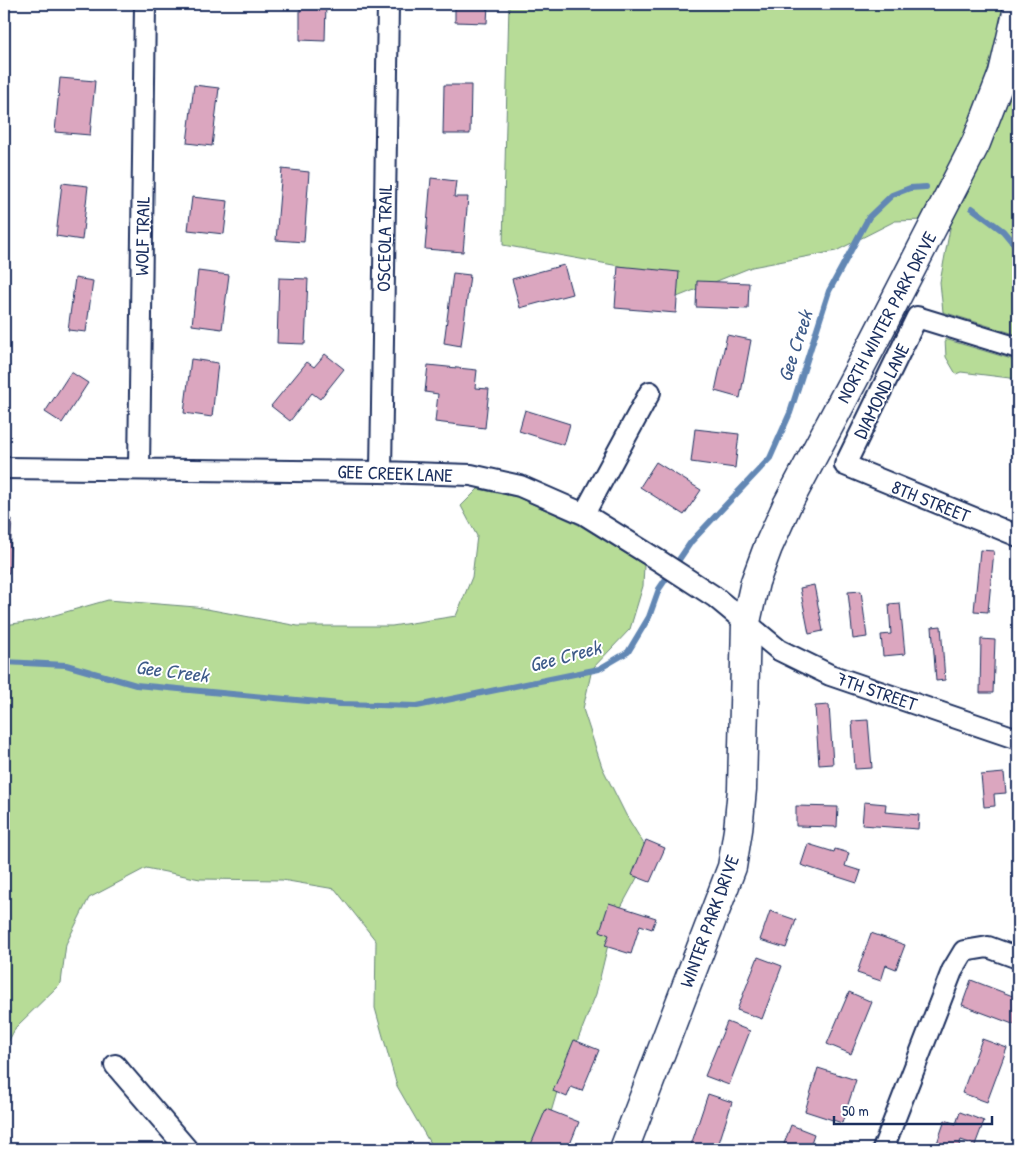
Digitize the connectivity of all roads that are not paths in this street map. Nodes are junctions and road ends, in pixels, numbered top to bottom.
1 (145, 4) edge
2 (388, 4) edge
3 (1018, 8) edge
4 (1018, 348) edge
5 (650, 392) dead end
6 (845, 465) joint
7 (4, 468) edge
8 (139, 469) junction
9 (381, 472) junction
10 (584, 514) junction
11 (1018, 536) edge
12 (746, 622) junction
13 (1018, 739) edge
14 (1018, 958) edge
15 (114, 1065) dead end
16 (187, 1149) edge
17 (624, 1149) edge
18 (883, 1149) edge

1 - 8 street, WOLF TRAIL
2 - 9 street, OSCEOLA TRAIL
3 - 12 street, NORTH WINTER PARK DRIVE
4 - 6 street, DIAMOND LANE
5 - 10 street
6 - 11 street, 8TH STREET
7 - 8 street, GEE CREEK LANE
8 - 9 street, GEE CREEK LANE
9 - 10 street, GEE CREEK LANE
10 - 12 street, GEE CREEK LANE
12 - 13 street, 7TH STREET
12 - 17 street, WINTER PARK DRIVE
14 - 18 street
15 - 16 street

